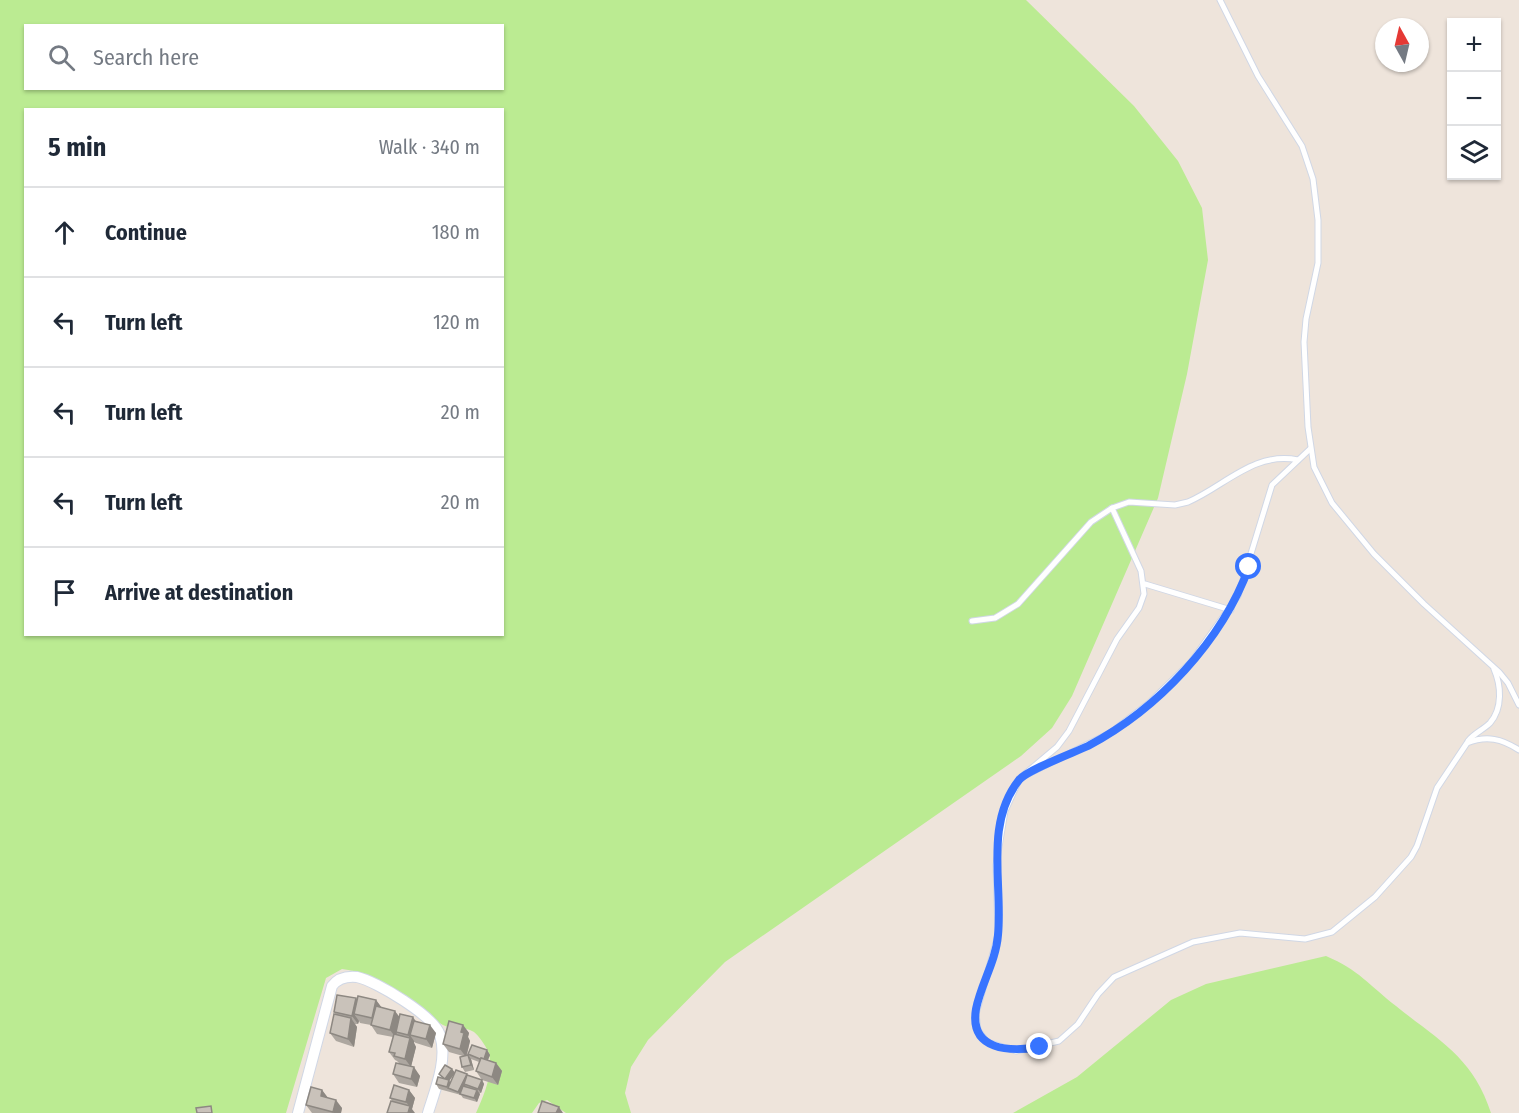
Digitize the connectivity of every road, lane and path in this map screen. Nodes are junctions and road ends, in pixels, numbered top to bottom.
1 (1220, 0) edge
2 (1310, 449) junction
3 (1299, 460) junction
4 (1112, 508) junction
5 (1145, 584) junction
6 (1231, 610) junction
7 (972, 621) dead end
8 (1491, 664) junction
9 (1519, 705) edge
10 (1467, 742) junction
11 (1519, 750) edge
12 (1020, 778) junction
13 (298, 1113) edge
14 (428, 1113) edge

1 - 2 lane
2 - 3 lane
2 - 8 lane
3 - 4 lane
3 - 6 lane
4 - 5 lane
4 - 7 lane
5 - 6 lane
5 - 12 lane
6 - 12 lane
8 - 9 lane
8 - 10 lane
10 - 11 lane
10 - 12 lane
13 - 14 street

